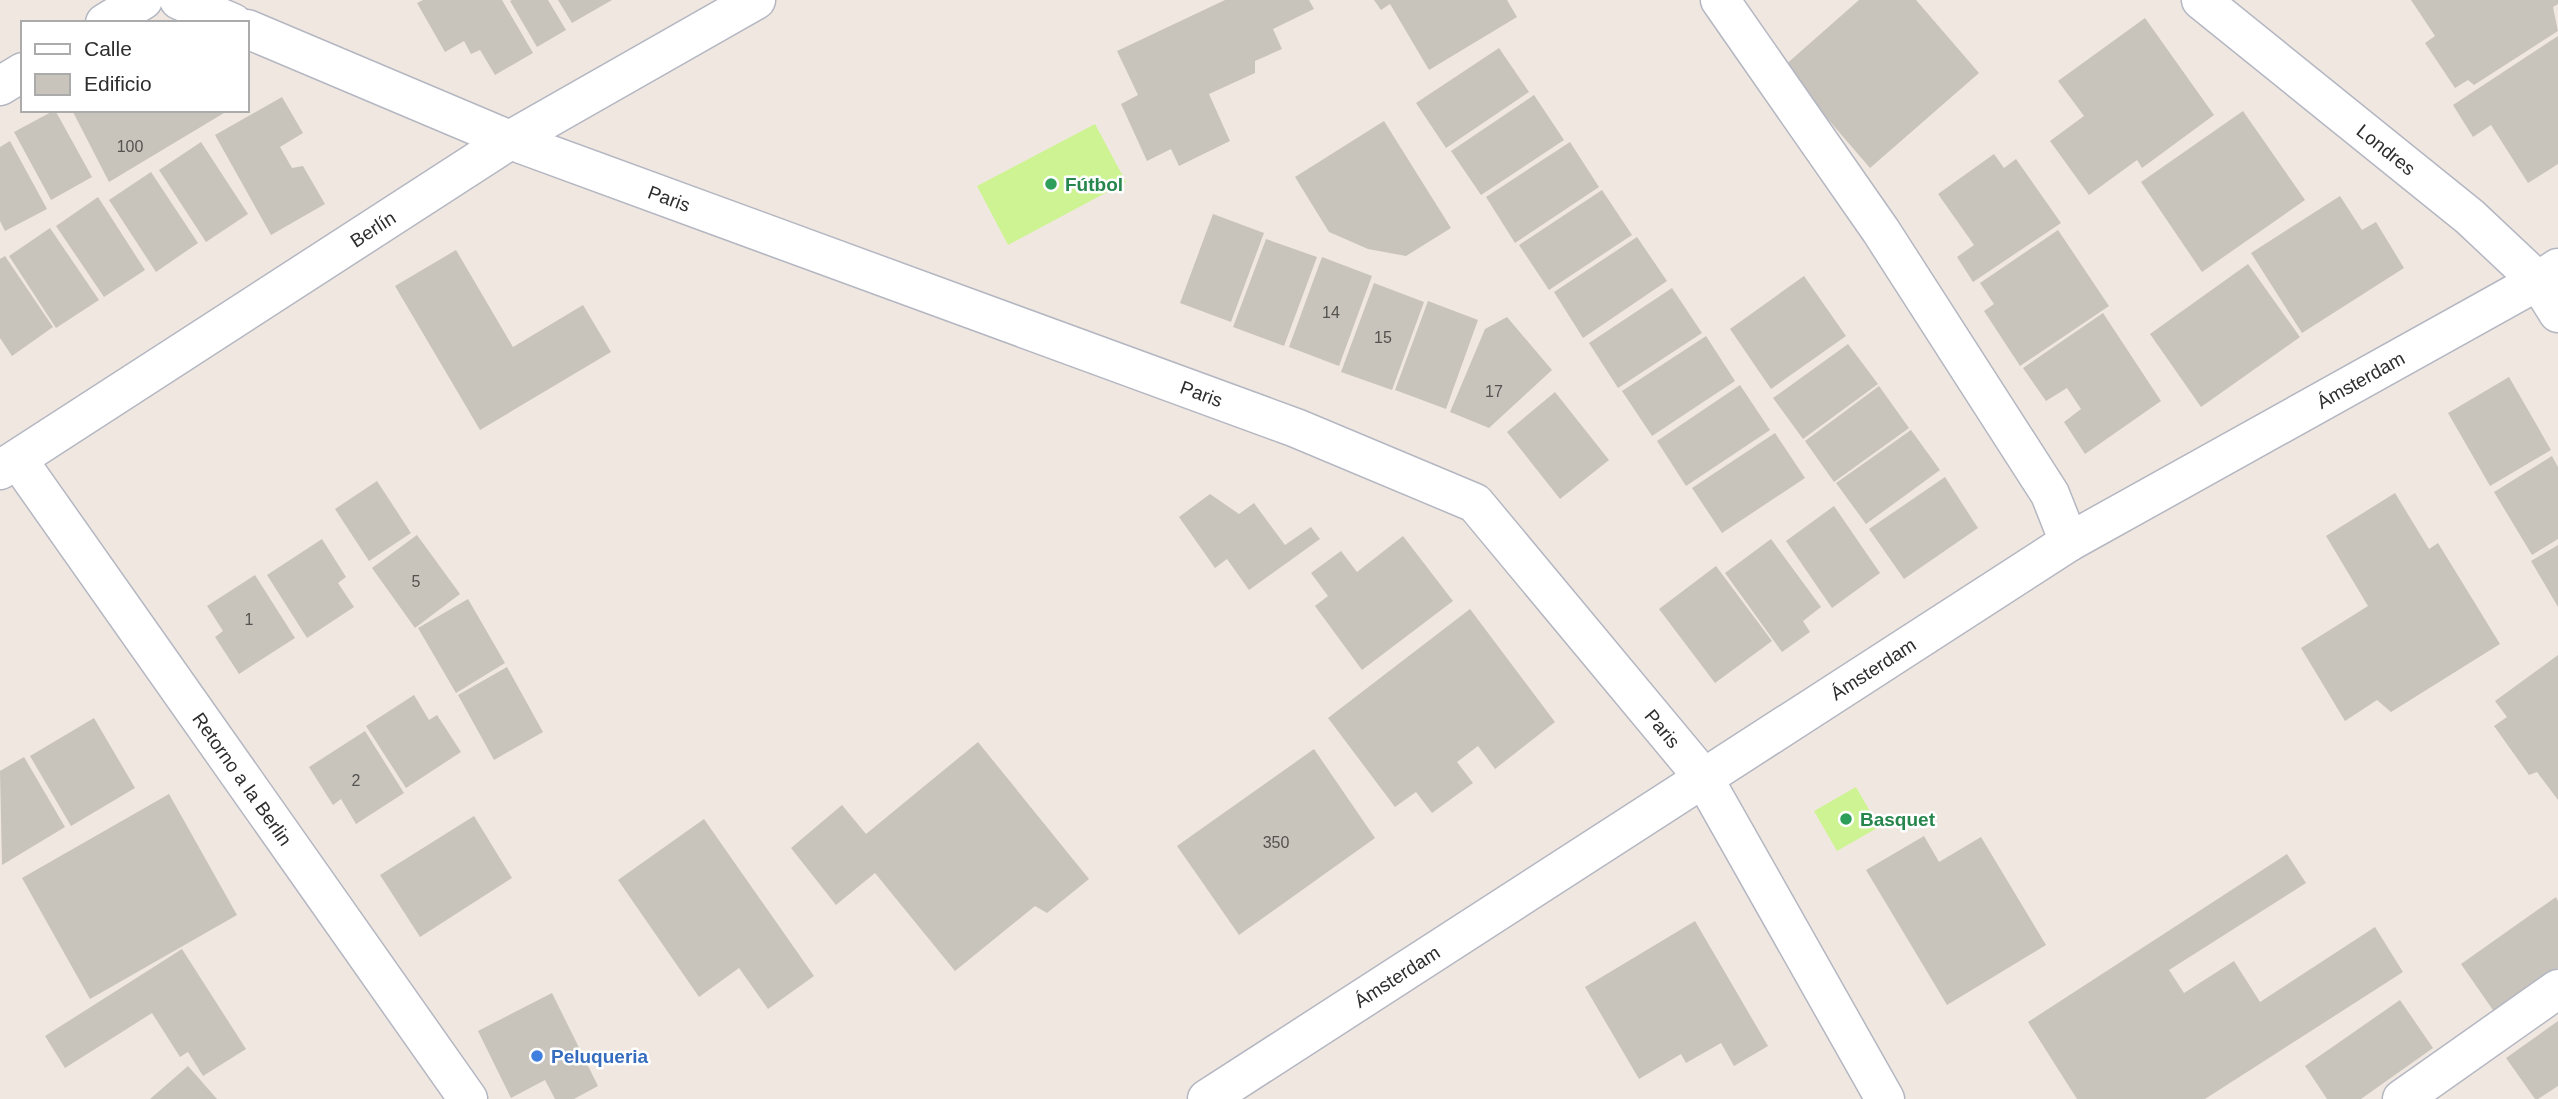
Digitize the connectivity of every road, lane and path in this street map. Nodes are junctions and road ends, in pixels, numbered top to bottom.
1 (143, 0) edge
2 (179, 0) edge
3 (756, 0) edge
4 (1720, 0) edge
5 (2201, 0) edge
6 (108, 21) edge
7 (228, 21) edge
8 (248, 29) edge
9 (21, 73) edge
10 (0, 86) edge
11 (510, 139) junction
12 (2548, 274) edge
13 (2558, 313) edge
14 (9, 465) edge
15 (2069, 542) junction
16 (1703, 776) junction
17 (2558, 989) edge
18 (468, 1099) edge
19 (1207, 1099) edge
20 (1885, 1099) edge
21 (2402, 1099) edge

1 - 6 street
2 - 7 street
3 - 11 street, Berlín
4 - 15 street
5 - 12 street, Londres
8 - 11 street, Paris
9 - 10 street
11 - 14 street, Berlín
11 - 16 street, Paris
12 - 13 street, Londres
12 - 15 street, Ámsterdam
14 - 18 street, Retorno a la Berlin
15 - 16 street, Ámsterdam
16 - 19 street, Ámsterdam
16 - 20 street, Paris
17 - 21 street

